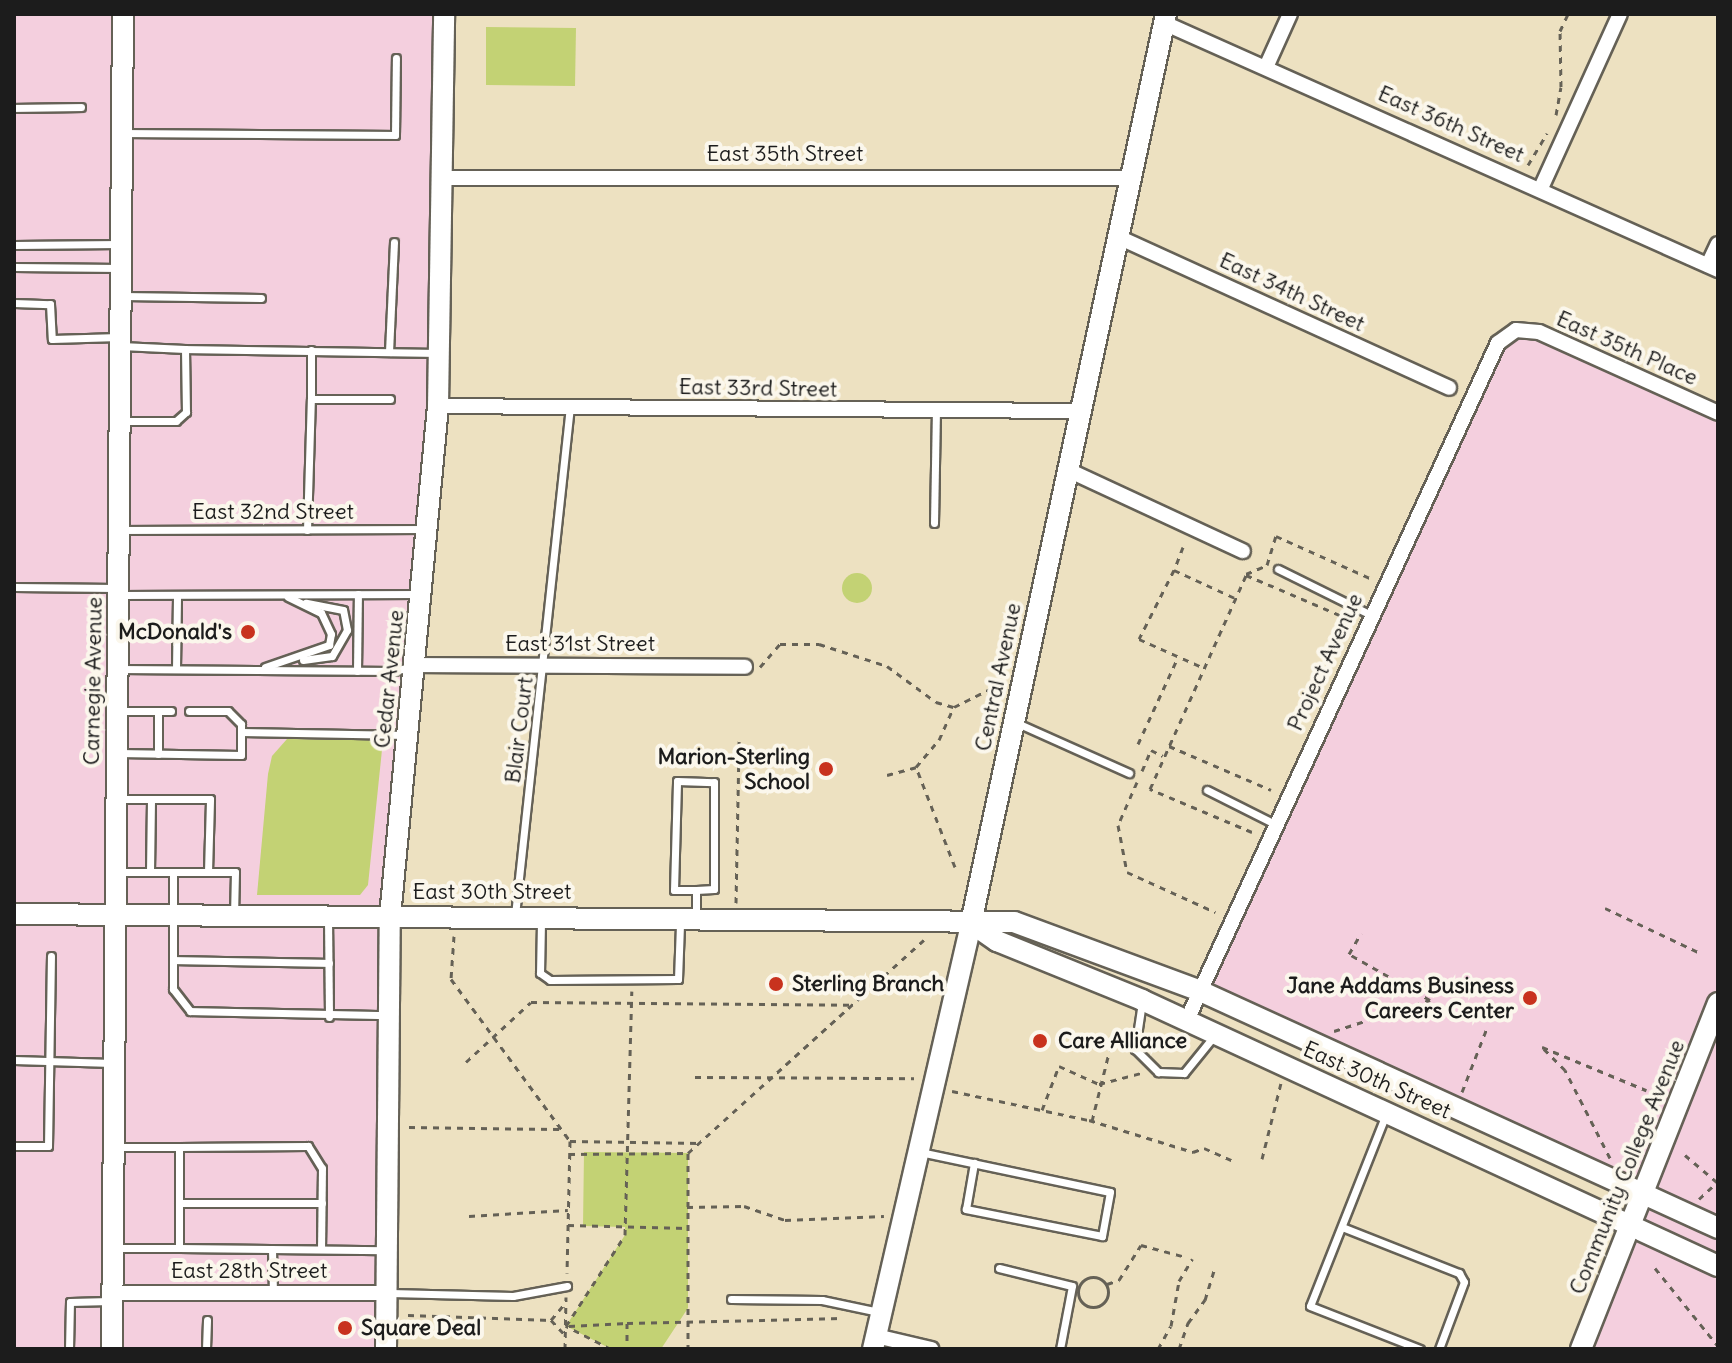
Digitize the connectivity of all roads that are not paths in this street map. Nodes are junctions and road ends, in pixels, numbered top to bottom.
1 (123, 14) edge
2 (444, 14) edge
3 (1290, 14) edge
4 (1620, 14) edge
5 (1165, 18) edge
6 (396, 58) dead end
7 (1267, 65) junction
8 (81, 107) dead end
9 (14, 108) edge
10 (122, 133) junction
11 (443, 178) junction
12 (1127, 178) junction
13 (1541, 188) junction
14 (1116, 236) junction
15 (394, 242) dead end
16 (121, 244) junction
17 (1718, 244) edge
18 (14, 245) edge
19 (14, 267) edge
20 (121, 268) junction
21 (1713, 268) edge
22 (121, 296) junction
23 (261, 298) dead end
24 (14, 303) edge
25 (1516, 330) joint
26 (120, 341) junction
27 (185, 349) junction
28 (311, 350) junction
29 (389, 352) junction
30 (439, 353) junction
31 (1449, 388) dead end
32 (311, 399) junction
33 (390, 399) dead end
34 (438, 406) junction
35 (570, 406) junction
36 (1078, 411) junction
37 (936, 412) junction
38 (1718, 413) edge
39 (119, 421) junction
40 (1066, 469) junction
41 (934, 523) dead end
42 (429, 529) junction
43 (118, 530) junction
44 (307, 530) junction
45 (1243, 551) dead end
46 (1278, 569) dead end
47 (14, 587) edge
48 (118, 592) junction
49 (358, 594) junction
50 (422, 594) junction
51 (177, 595) junction
52 (281, 595) junction
53 (305, 603) junction
54 (1371, 615) junction
55 (281, 662) junction
56 (415, 665) junction
57 (545, 665) junction
58 (745, 667) road end
59 (117, 669) junction
60 (176, 669) junction
61 (256, 670) junction
62 (357, 671) junction
63 (117, 711) junction
64 (158, 711) junction
65 (171, 711) dead end
66 (189, 711) dead end
67 (1013, 721) junction
68 (241, 732) junction
69 (408, 735) junction
70 (116, 753) junction
71 (158, 754) junction
72 (1129, 773) dead end
73 (1207, 790) dead end
74 (116, 799) junction
75 (151, 800) junction
76 (1275, 824) junction
77 (115, 872) junction
78 (150, 872) junction
79 (173, 872) junction
80 (208, 872) junction
81 (696, 890) junction
82 (14, 914) edge
83 (115, 915) junction
84 (171, 915) junction
85 (515, 915) junction
86 (234, 916) junction
87 (541, 916) junction
88 (328, 917) junction
89 (390, 917) junction
90 (688, 918) junction
91 (971, 923) junction
92 (51, 956) dead end
93 (174, 960) junction
94 (329, 963) junction
95 (1198, 990) junction
96 (1142, 1000) junction
97 (1718, 1003) edge
98 (389, 1015) junction
99 (329, 1017) junction
100 (1187, 1020) junction
101 (1216, 1034) junction
102 (1711, 1041) edge
103 (14, 1060) edge
104 (49, 1061) junction
105 (114, 1063) junction
106 (1387, 1111) junction
107 (14, 1146) edge
108 (113, 1147) junction
109 (179, 1147) junction
110 (918, 1152) junction
111 (974, 1163) junction
112 (1642, 1193) junction
113 (179, 1203) junction
114 (322, 1203) junction
115 (1629, 1226) junction
116 (1342, 1227) junction
117 (1718, 1228) edge
118 (112, 1248) junction
119 (179, 1248) junction
120 (272, 1249) junction
121 (321, 1249) junction
122 (387, 1250) junction
123 (1718, 1266) edge
124 (999, 1268) dead end
125 (567, 1286) road end
126 (273, 1292) junction
127 (386, 1293) junction
128 (112, 1297) junction
129 (731, 1299) dead end
130 (881, 1312) junction
131 (207, 1320) dead end
132 (874, 1342) edge
133 (69, 1349) edge
134 (112, 1349) edge
135 (206, 1349) edge
136 (386, 1349) edge
137 (931, 1349) edge
138 (1060, 1349) edge
139 (1420, 1349) edge
140 (1439, 1349) edge
141 (1581, 1349) edge

1 - 10 main road, Carnegie Avenue
2 - 11 main road, Cedar Avenue
3 - 7 street
4 - 13 street
5 - 7 street, East 36th Street
5 - 12 main road, Central Avenue
6 - 10 lane
7 - 13 street, East 36th Street
8 - 9 lane
10 - 16 main road, Carnegie Avenue
11 - 12 street, East 35th Street
11 - 30 main road, Cedar Avenue
12 - 14 main road, Central Avenue
13 - 21 street, East 36th Street
14 - 31 street, East 34th Street
14 - 36 main road, Central Avenue
15 - 29 lane
16 - 18 lane
16 - 20 main road, Carnegie Avenue
17 - 21 street
19 - 20 lane
20 - 22 main road, Carnegie Avenue
22 - 23 lane
22 - 26 main road, Carnegie Avenue
24 - 26 lane
25 - 38 street, East 35th Place
25 - 54 street, Project Avenue
26 - 27 lane
26 - 39 main road, Carnegie Avenue
27 - 28 lane
27 - 39 lane
28 - 29 lane
28 - 32 lane
29 - 30 lane
30 - 34 main road, Cedar Avenue
32 - 33 lane
32 - 44 lane
34 - 35 street, East 33rd Street
34 - 42 main road, Cedar Avenue
35 - 37 street, East 33rd Street
35 - 57 lane, Blair Court
36 - 37 street, East 33rd Street
36 - 40 main road, Central Avenue
37 - 41 lane
39 - 43 main road, Carnegie Avenue
40 - 45 street
40 - 67 main road, Central Avenue
42 - 44 lane, East 32nd Street
42 - 50 main road, Cedar Avenue
43 - 44 lane, East 32nd Street
43 - 48 main road, Carnegie Avenue
46 - 54 lane
47 - 48 lane
48 - 51 lane
48 - 59 main road, Carnegie Avenue
49 - 50 lane
49 - 52 lane
49 - 62 lane
50 - 56 main road, Cedar Avenue
51 - 52 lane
51 - 60 lane
52 - 53 lane
53 - 55 lane
53 - 55 lane
54 - 76 street, Project Avenue
55 - 61 lane
56 - 57 street, East 31st Street
56 - 62 lane
56 - 69 main road, Cedar Avenue
57 - 58 street, East 31st Street
57 - 85 lane, Blair Court
59 - 60 lane
59 - 63 main road, Carnegie Avenue
60 - 61 lane
61 - 62 lane
63 - 64 lane
63 - 70 main road, Carnegie Avenue
64 - 65 lane
64 - 71 lane
66 - 68 lane
67 - 72 lane
67 - 91 main road, Central Avenue
68 - 69 lane
68 - 71 lane
69 - 89 main road, Cedar Avenue
70 - 71 lane
70 - 74 main road, Carnegie Avenue
73 - 76 lane
74 - 75 lane
74 - 77 main road, Carnegie Avenue
75 - 78 lane
75 - 80 lane
76 - 95 street, Project Avenue
77 - 78 lane
77 - 83 main road, Carnegie Avenue
78 - 79 lane
79 - 80 lane
79 - 84 lane
80 - 86 lane
81 - 81 lane
81 - 90 lane
82 - 83 main road, East 30th Street
83 - 84 main road, East 30th Street
83 - 105 main road, Carnegie Avenue
84 - 86 main road, East 30th Street
84 - 93 lane
85 - 87 main road, East 30th Street
85 - 89 main road, East 30th Street
86 - 88 main road, East 30th Street
87 - 90 main road, East 30th Street
87 - 90 lane
88 - 89 main road, East 30th Street
88 - 94 lane
89 - 98 main road, Cedar Avenue
90 - 91 main road, East 30th Street
91 - 95 main road, East 30th Street
91 - 96 main road, East 30th Street
91 - 110 main road, Central Avenue
92 - 104 lane
93 - 94 lane
93 - 99 lane
94 - 99 lane
95 - 100 street, Project Avenue
95 - 112 main road, East 30th Street
96 - 100 main road, East 30th Street
96 - 101 lane
97 - 102 main road, Community College Avenue
98 - 99 lane
98 - 122 main road, Cedar Avenue
100 - 101 main road, East 30th Street
101 - 106 main road, East 30th Street
102 - 112 main road, Community College Avenue
103 - 104 lane
104 - 105 lane
104 - 107 lane
105 - 108 main road, Carnegie Avenue
106 - 115 main road, East 30th Street
106 - 116 lane
108 - 109 lane
108 - 118 main road, Carnegie Avenue
109 - 113 lane
109 - 114 lane
110 - 111 lane
110 - 130 main road, Central Avenue
111 - 111 lane
112 - 115 main road, Community College Avenue
112 - 117 main road, East 30th Street
113 - 114 lane
113 - 119 lane
114 - 121 lane
115 - 123 main road, East 30th Street
115 - 141 main road, Community College Avenue
116 - 139 lane
116 - 140 lane
118 - 119 lane
118 - 128 main road, Carnegie Avenue
119 - 120 lane
120 - 121 lane
120 - 126 lane
121 - 122 lane
122 - 127 main road, Cedar Avenue
124 - 138 lane
125 - 127 lane
126 - 127 street, East 28th Street
126 - 128 street, East 28th Street
127 - 136 main road, Cedar Avenue
128 - 133 lane
128 - 134 main road, Carnegie Avenue
129 - 130 lane
130 - 132 main road, Central Avenue
131 - 135 lane
132 - 137 street

